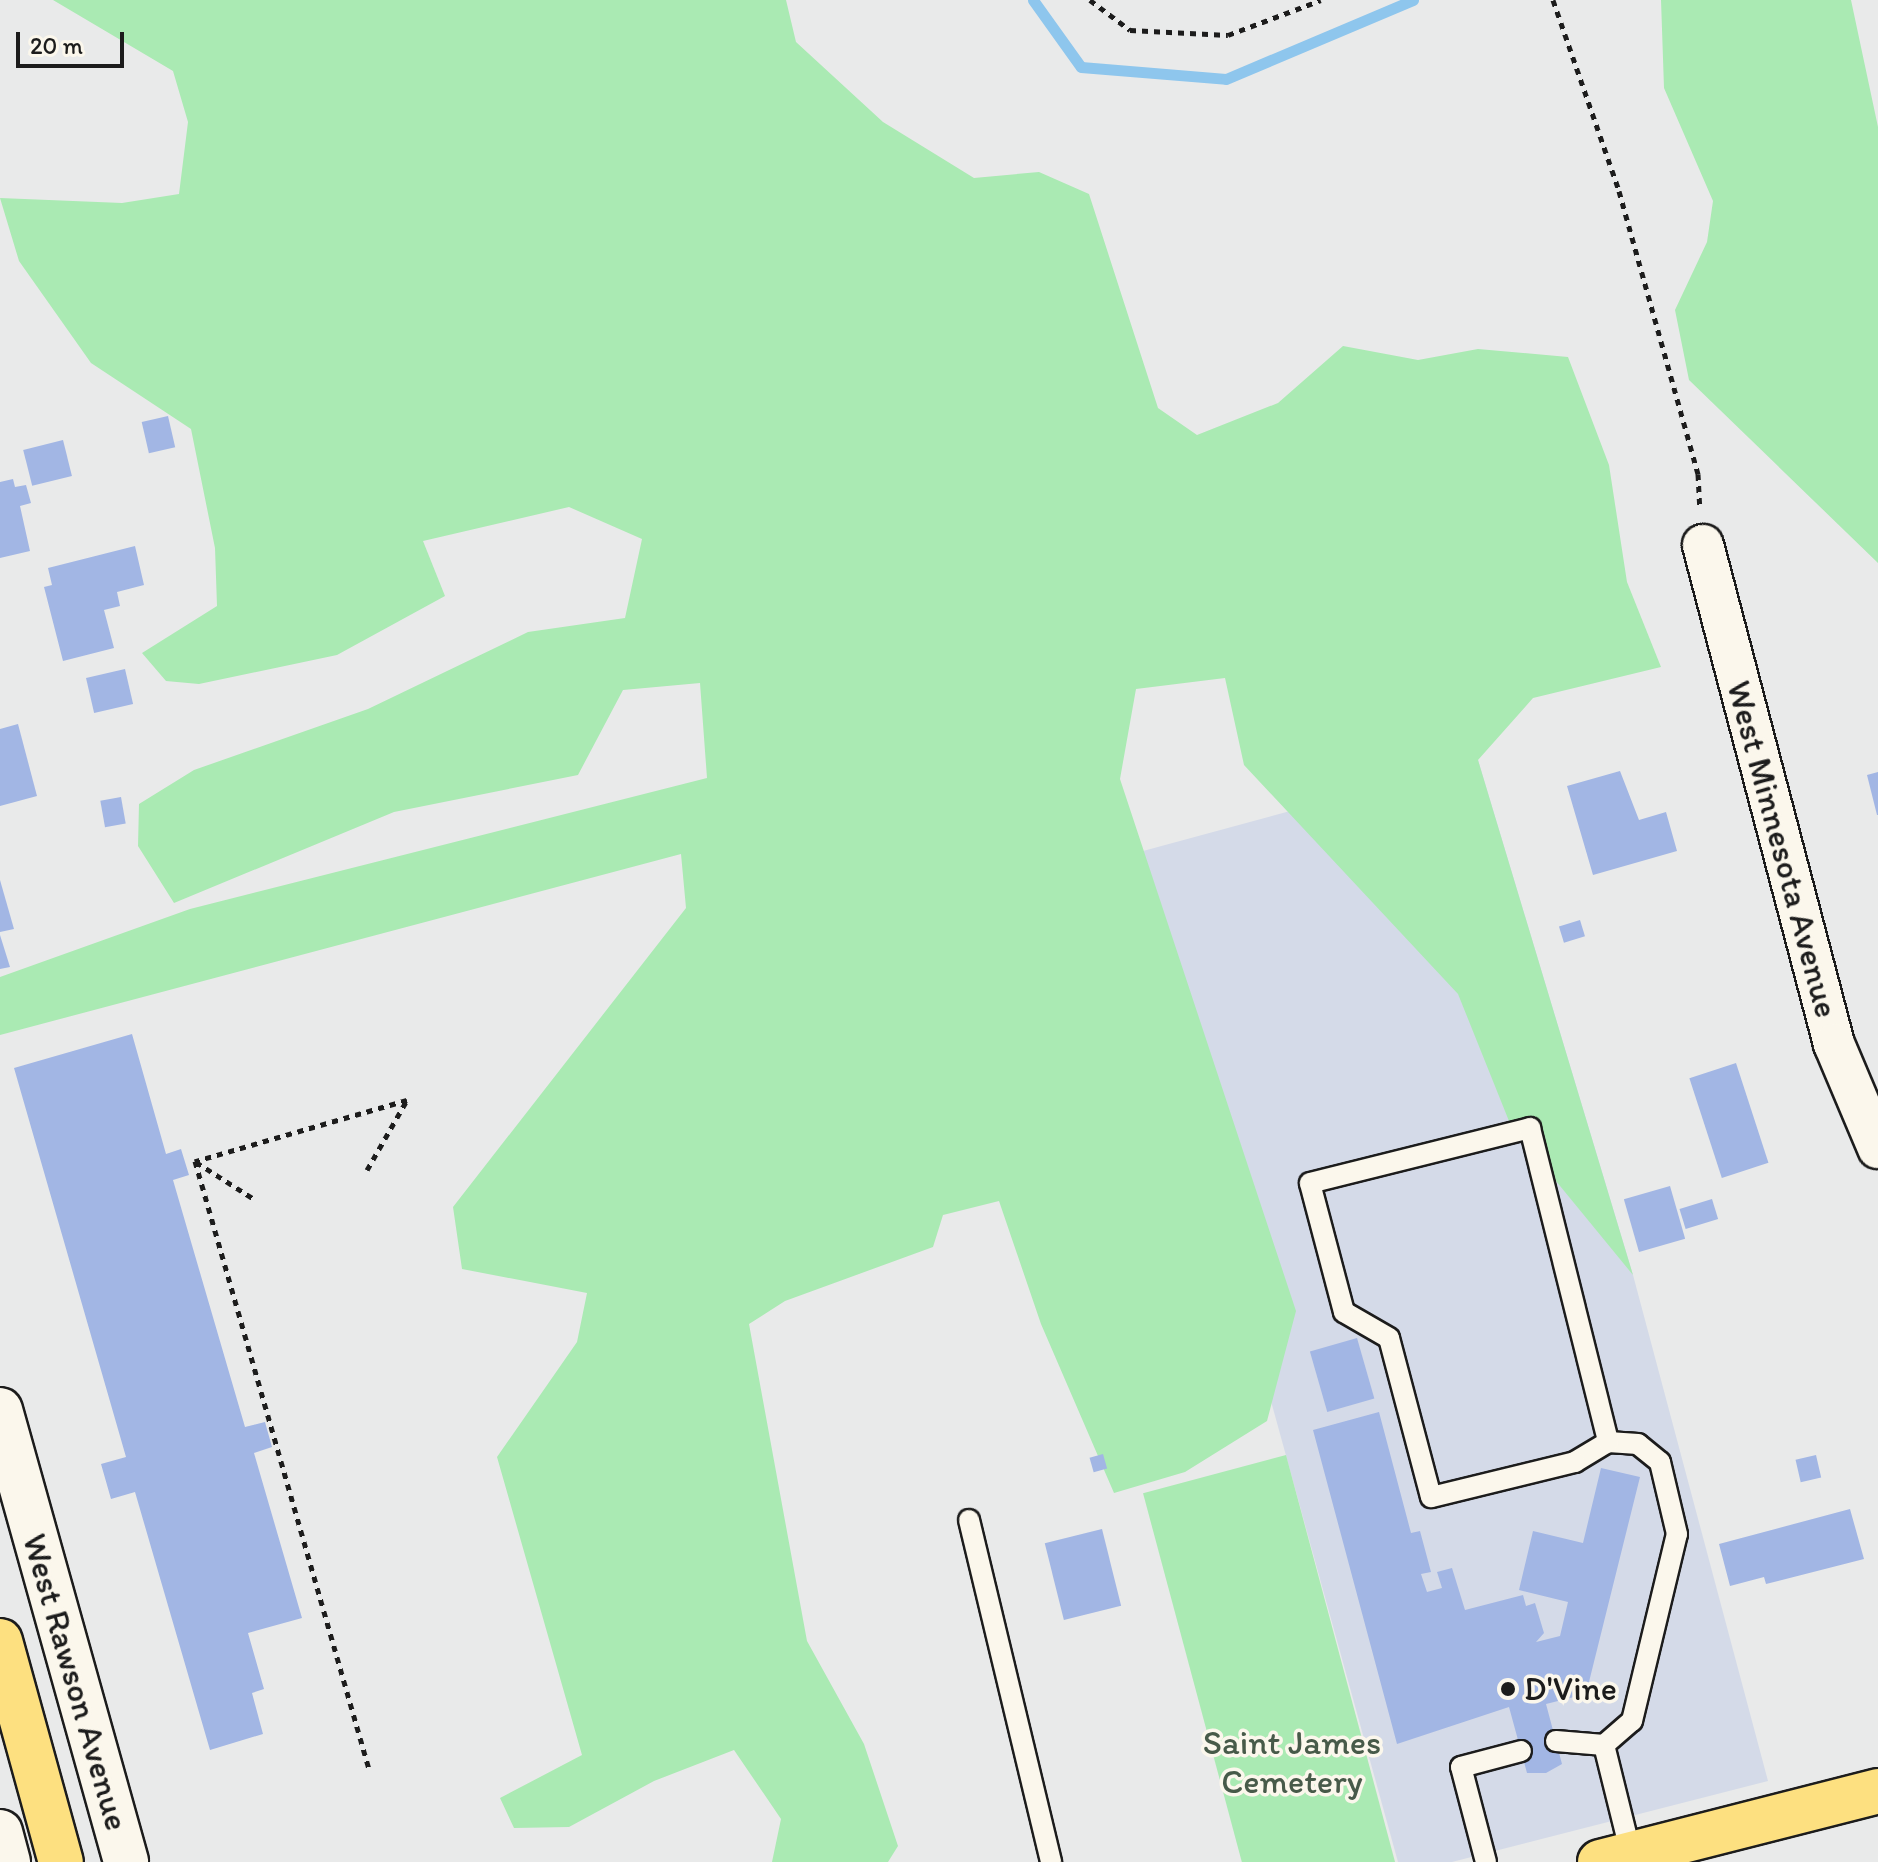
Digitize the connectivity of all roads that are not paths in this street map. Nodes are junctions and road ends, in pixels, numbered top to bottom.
1 (1703, 545) road end
2 (1878, 1148) edge
3 (0, 1410) edge
4 (1608, 1442) junction
5 (969, 1520) dead end
6 (0, 1641) edge
7 (1556, 1741) dead end
8 (1604, 1745) junction
9 (1521, 1751) dead end
10 (1878, 1791) edge
11 (0, 1832) edge
12 (1616, 1858) edge
13 (8, 1862) edge
14 (61, 1862) edge
15 (126, 1862) edge
16 (1051, 1862) edge
17 (1486, 1862) edge

1 - 2 street, West Minnesota Avenue
3 - 15 main road, West Rawson Avenue
4 - 4 lane
4 - 8 lane
5 - 16 lane
6 - 14 main road
7 - 8 lane
8 - 12 lane
9 - 17 lane
10 - 12 main road
11 - 13 main road

